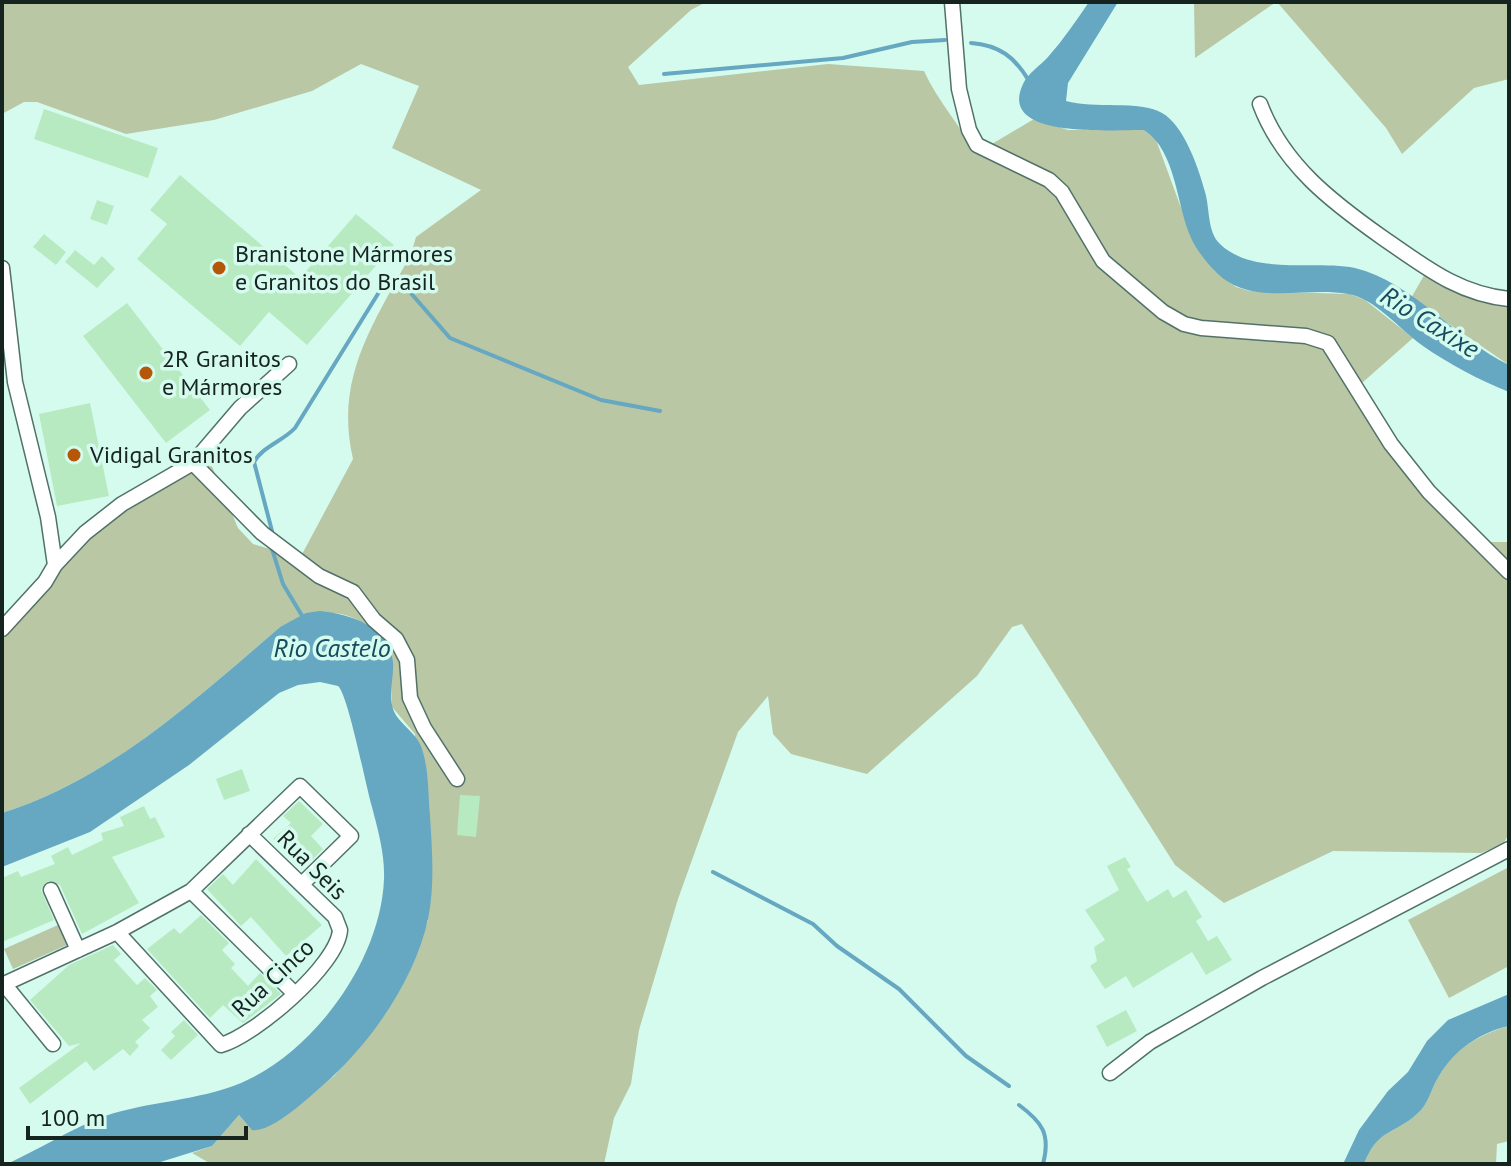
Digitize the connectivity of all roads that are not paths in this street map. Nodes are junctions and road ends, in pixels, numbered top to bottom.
1 (952, 2) edge
2 (1260, 104) dead end
3 (2, 268) edge
4 (1509, 299) edge
5 (289, 364) dead end
6 (193, 463) junction
7 (55, 565) junction
8 (1509, 572) edge
9 (2, 629) edge
10 (457, 779) dead end
11 (249, 834) junction
12 (1509, 849) edge
13 (302, 884) junction
14 (51, 890) dead end
15 (191, 891) junction
16 (340, 930) joint
17 (117, 932) junction
18 (78, 950) junction
19 (3, 985) edge
20 (294, 993) junction
21 (53, 1044) dead end
22 (1110, 1073) dead end

1 - 8 street
2 - 4 street
3 - 7 street
5 - 6 street
6 - 7 street
6 - 10 street
7 - 9 street
11 - 13 street, Rua Seis
11 - 13 street
11 - 15 street
12 - 22 street
13 - 16 street, Rua Seis
14 - 18 street
15 - 17 street
15 - 20 street
16 - 20 street, Rua Cinco
17 - 18 street
17 - 20 street, Rua Cinco
18 - 19 street
19 - 21 street

